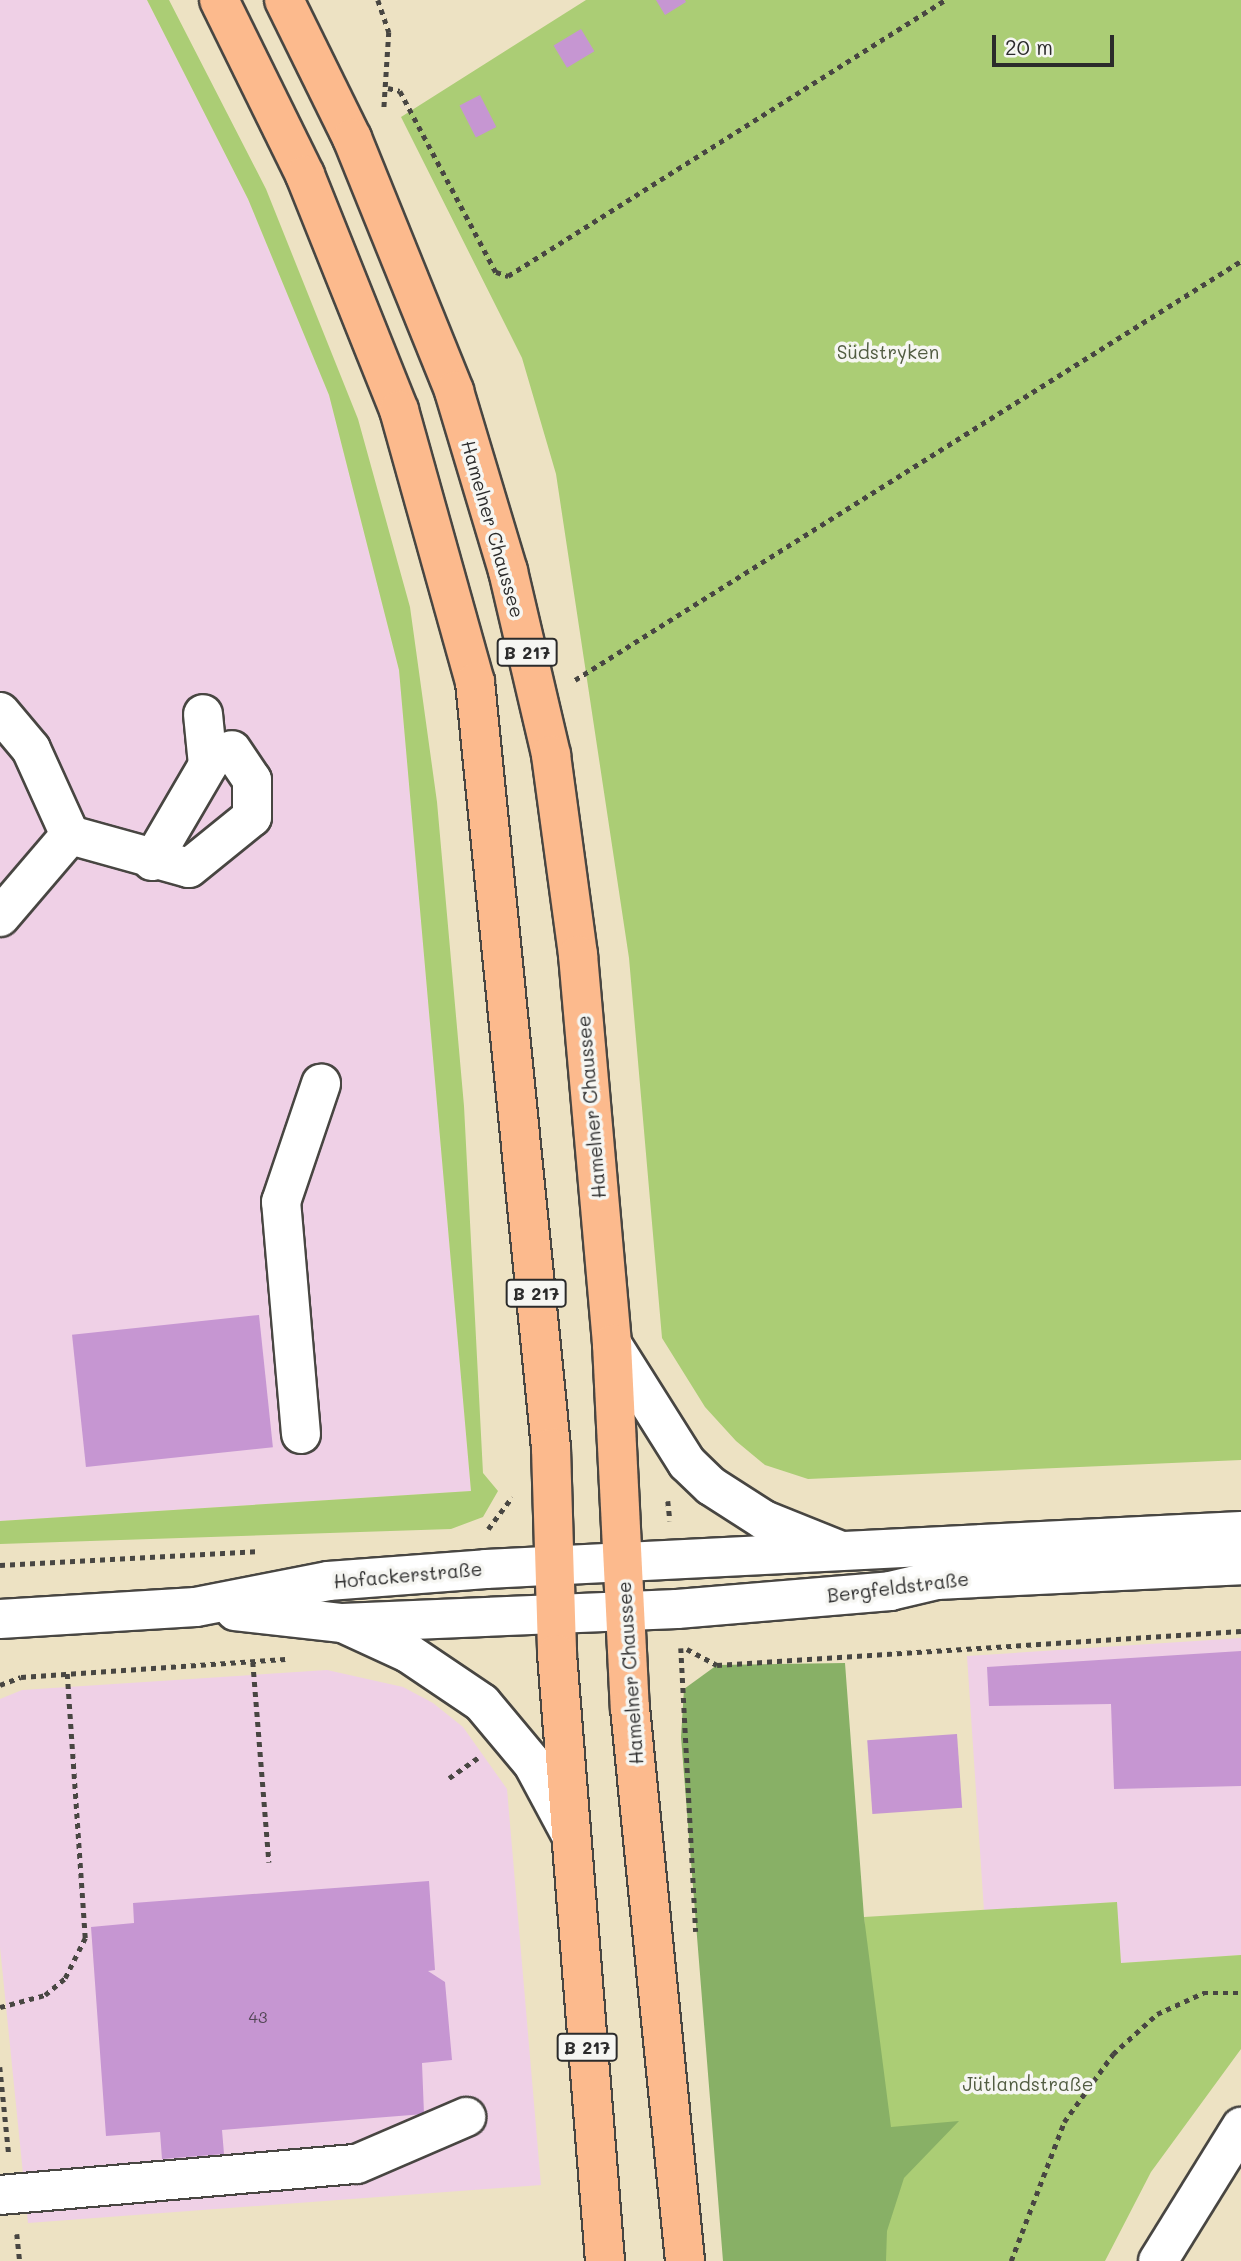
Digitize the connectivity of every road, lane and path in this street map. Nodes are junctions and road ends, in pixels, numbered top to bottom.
1 (219, 0) edge
2 (284, 0) edge
3 (945, 0) edge
4 (388, 88) dead end
5 (1241, 261) edge
6 (570, 683) dead end
7 (0, 712) edge
8 (203, 714) dead end
9 (232, 750) dead end
10 (70, 835) junction
11 (152, 861) junction
12 (0, 917) edge
13 (321, 1084) dead end
14 (612, 1345) junction
15 (301, 1434) dead end
16 (515, 1493) dead end
17 (1241, 1531) edge
18 (484, 1536) dead end
19 (264, 1551) dead end
20 (844, 1552) junction
21 (623, 1564) junction
22 (0, 1565) edge
23 (1241, 1565) edge
24 (554, 1566) junction
25 (196, 1607) junction
26 (626, 1610) junction
27 (555, 1612) junction
28 (0, 1619) edge
29 (342, 1623) junction
30 (1241, 1631) edge
31 (294, 1659) dead end
32 (253, 1661) junction
33 (67, 1674) junction
34 (0, 1685) edge
35 (468, 1766) dead end
36 (449, 1778) dead end
37 (570, 1833) junction
38 (269, 1862) dead end
39 (697, 1943) dead end
40 (1241, 1993) edge
41 (0, 2007) edge
42 (466, 2117) dead end
43 (1241, 2127) edge
44 (0, 2195) edge
45 (605, 2261) edge
46 (685, 2261) edge
47 (1011, 2261) edge
48 (1158, 2261) edge

1 - 24 main road, B 217
2 - 14 main road, Hamelner Chaussee / B 217
3 - 4 path
5 - 6 path
7 - 10 street
8 - 11 street
9 - 11 street
10 - 11 street
10 - 12 street
13 - 15 street
14 - 20 street
14 - 21 main road, Hamelner Chaussee / B 217
16 - 18 path
17 - 20 street, Bergfeldstraße
19 - 22 path
20 - 21 street, Bergfeldstraße
21 - 24 street, Hofackerstraße
21 - 26 main road, Hamelner Chaussee / B 217
23 - 26 street, Bergfeldstraße
24 - 25 street, Hofackerstraße
24 - 27 main road, B 217
25 - 28 street, Hofackerstraße
25 - 29 street, Hofackerstraße
26 - 27 street, Bergfeldstraße
26 - 46 main road, Hamelner Chaussee / B 217
27 - 29 street, Hofackerstraße
27 - 37 main road, B 217
29 - 37 street, Hofackerstraße
30 - 39 path
31 - 32 path
32 - 33 path
32 - 38 path
33 - 34 path
33 - 41 path
35 - 36 path
37 - 45 main road, B 217
40 - 47 path
42 - 44 street
43 - 48 street

